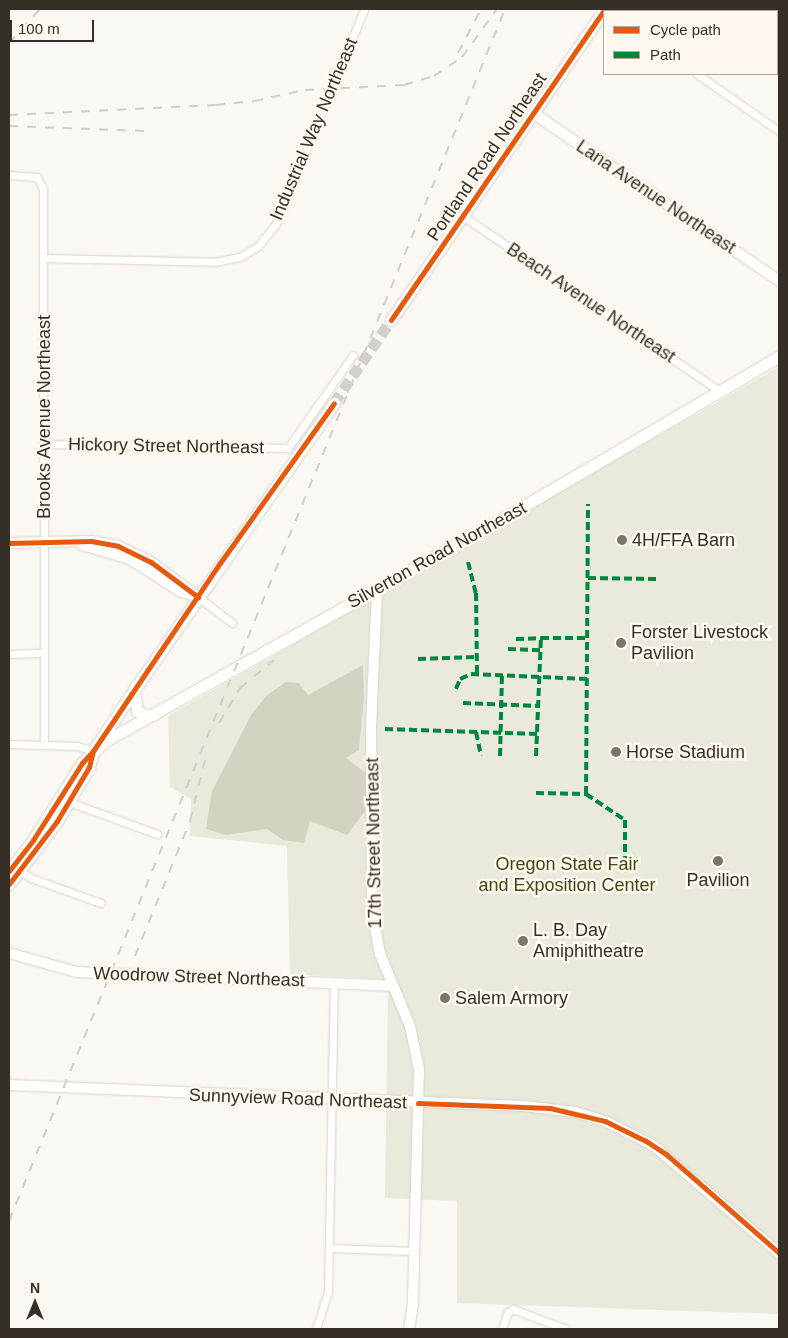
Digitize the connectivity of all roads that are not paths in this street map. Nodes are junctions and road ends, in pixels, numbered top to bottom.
1 (364, 9) edge
2 (603, 13) edge
3 (698, 75) edge
4 (533, 113) junction
5 (779, 131) edge
6 (9, 176) edge
7 (463, 216) junction
8 (44, 258) junction
9 (779, 281) edge
10 (391, 320) tunnel mouth
11 (353, 355) dead end
12 (779, 356) edge
13 (720, 391) junction
14 (334, 403) tunnel mouth
15 (44, 444) junction
16 (9, 543) edge
17 (44, 543) junction
18 (377, 590) junction
19 (198, 597) junction
20 (232, 623) dead end
21 (44, 653) junction
22 (9, 654) edge
23 (134, 690) junction
24 (153, 714) junction
25 (9, 744) edge
26 (44, 744) junction
27 (93, 751) junction
28 (68, 802) junction
29 (157, 834) dead end
30 (14, 869) edge
31 (9, 884) edge
32 (101, 903) dead end
33 (9, 953) edge
34 (334, 984) junction
35 (392, 986) junction
36 (9, 1085) edge
37 (332, 1100) junction
38 (418, 1103) junction
39 (329, 1248) junction
40 (414, 1251) junction
41 (779, 1253) edge
42 (316, 1329) edge
43 (409, 1329) edge
44 (502, 1329) edge
45 (566, 1329) edge

1 - 8 street, Industrial Way Northeast
2 - 4 main road, Portland Road Northeast
3 - 5 street
4 - 7 main road, Portland Road Northeast
4 - 9 main road, Lana Avenue Northeast
6 - 8 street, Brooks Avenue Northeast
7 - 10 main road, Portland Road Northeast
7 - 13 street, Beach Avenue Northeast
8 - 15 street, Brooks Avenue Northeast
11 - 15 street, Hickory Street Northeast
12 - 13 main road, Silverton Road Northeast
13 - 18 main road, Silverton Road Northeast
14 - 19 main road
15 - 17 street, Brooks Avenue Northeast
16 - 17 main road
17 - 19 main road
17 - 21 street, Brooks Avenue Northeast
18 - 24 main road, Silverton Road Northeast
18 - 35 main road, 17th Street Northeast
19 - 20 street
19 - 23 main road
21 - 22 street
21 - 26 street, Brooks Avenue Northeast
23 - 24 main road
23 - 27 main road
24 - 27 main road, Silverton Road Northeast
25 - 26 street
26 - 27 street
27 - 28 main road
27 - 30 main road
28 - 29 street
28 - 30 main road
30 - 31 main road
30 - 32 street
33 - 34 main road, Woodrow Street Northeast
34 - 35 main road, Woodrow Street Northeast
34 - 37 street
35 - 38 main road, 17th Street Northeast
36 - 37 main road, Sunnyview Road Northeast
37 - 38 main road, Sunnyview Road Northeast
37 - 39 street
38 - 40 main road, 17th Street Northeast
38 - 41 main road, Sunnyview Road Northeast
39 - 40 street
39 - 42 street
40 - 43 main road, 17th Street Northeast
44 - 45 street

